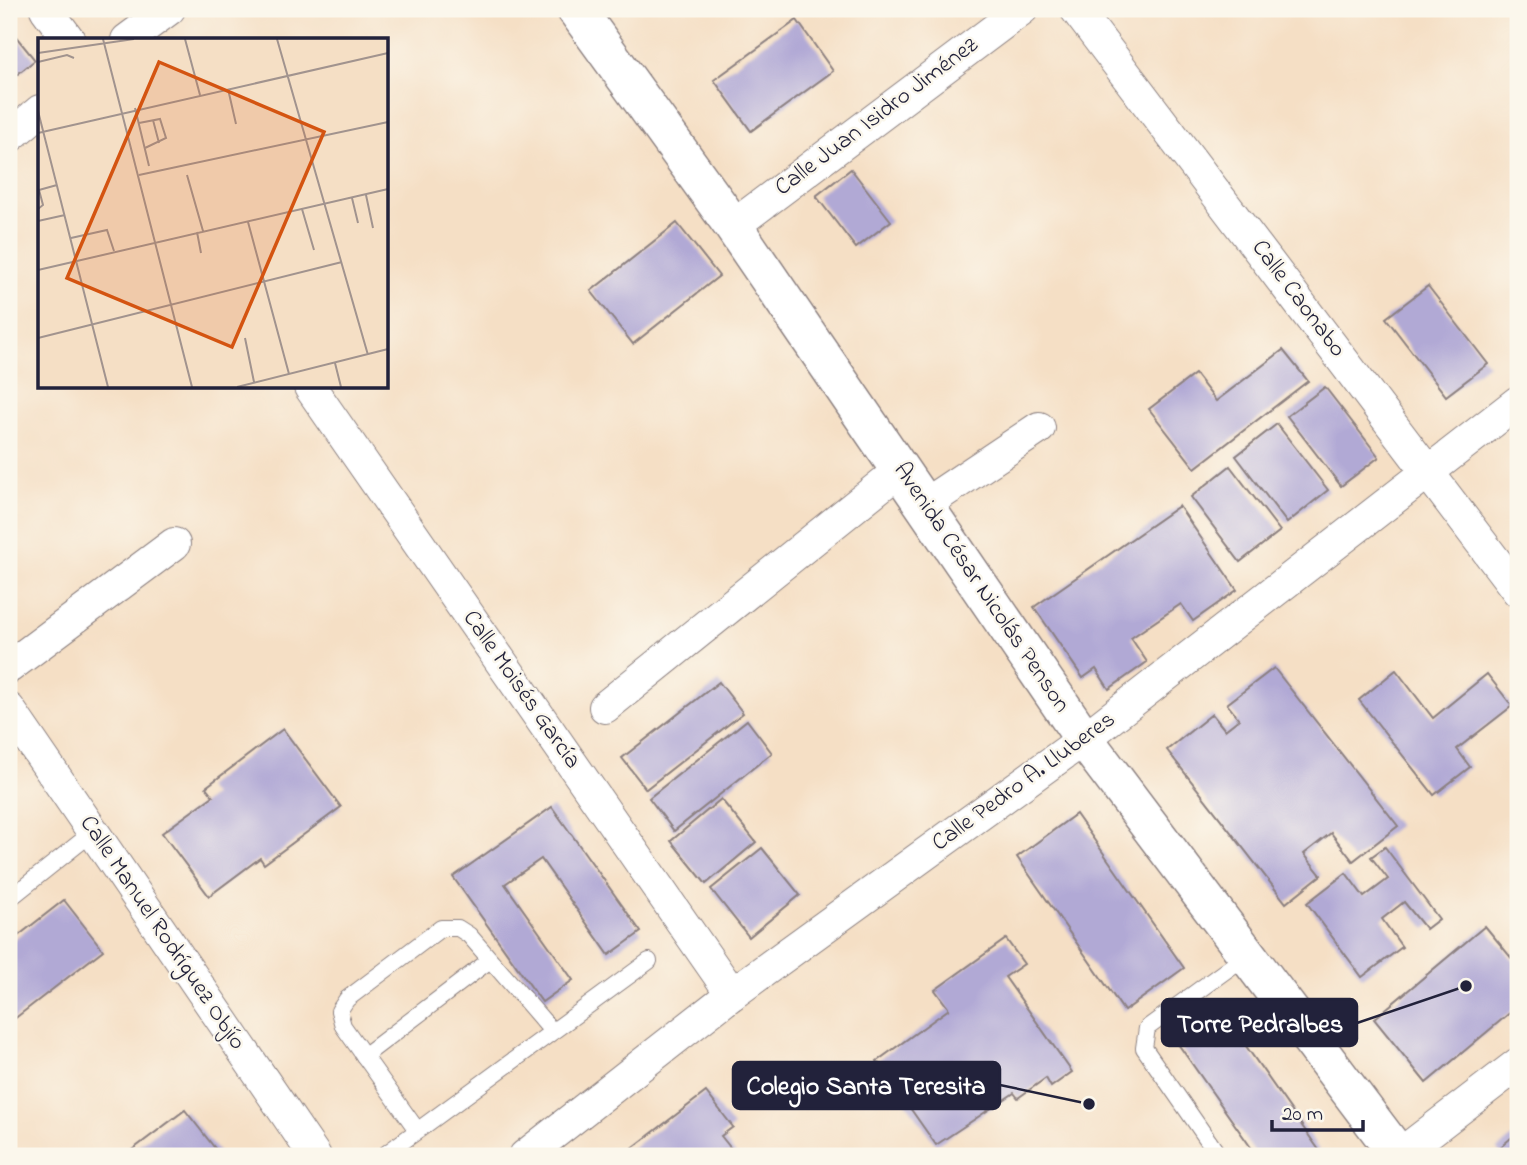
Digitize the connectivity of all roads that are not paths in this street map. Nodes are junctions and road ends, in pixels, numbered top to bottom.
1 (46, 9) edge
2 (169, 9) edge
3 (576, 9) edge
4 (1022, 9) edge
5 (1076, 9) edge
6 (68, 38) edge
7 (130, 38) edge
8 (38, 113) edge
9 (9, 137) edge
10 (733, 226) junction
11 (311, 388) edge
12 (1518, 402) edge
13 (1039, 428) dead end
14 (900, 470) junction
15 (1428, 470) junction
16 (924, 505) junction
17 (174, 544) dead end
18 (1518, 590) edge
19 (9, 667) edge
20 (605, 707) dead end
21 (9, 709) edge
22 (1084, 739) junction
23 (93, 832) junction
24 (9, 899) edge
25 (1247, 955) junction
26 (491, 960) junction
27 (649, 961) dead end
28 (732, 993) junction
29 (552, 1031) junction
30 (364, 1056) junction
31 (1518, 1064) edge
32 (417, 1130) junction
33 (315, 1156) edge
34 (383, 1156) edge
35 (525, 1156) edge
36 (1219, 1156) edge
37 (1399, 1156) edge

1 - 6 street
2 - 7 street
3 - 10 main road, Avenida César Nicolás Penson
4 - 10 street, Calle Juan Isidro Jiménez
5 - 15 street, Calle Caonabo
8 - 9 street
10 - 14 main road, Avenida César Nicolás Penson
11 - 28 street, Calle Moisés García
12 - 15 street, Calle Pedro A. Lluberes
13 - 16 street
14 - 16 main road, Avenida César Nicolás Penson
14 - 20 street
15 - 18 street, Calle Caonabo
15 - 22 street, Calle Pedro A. Lluberes
16 - 22 main road, Avenida César Nicolás Penson
17 - 19 street
21 - 23 street, Calle Manuel Rodríguez Objío
22 - 25 main road, Avenida César Nicolás Penson
22 - 28 street, Calle Pedro A. Lluberes
23 - 24 lane
23 - 33 street, Calle Manuel Rodríguez Objío
25 - 36 lane
25 - 37 main road, Avenida César Nicolás Penson
26 - 29 lane
26 - 30 lane
26 - 30 lane
27 - 29 lane
28 - 35 street, Calle Pedro A. Lluberes
29 - 32 lane
30 - 32 lane
31 - 37 street
32 - 34 lane

